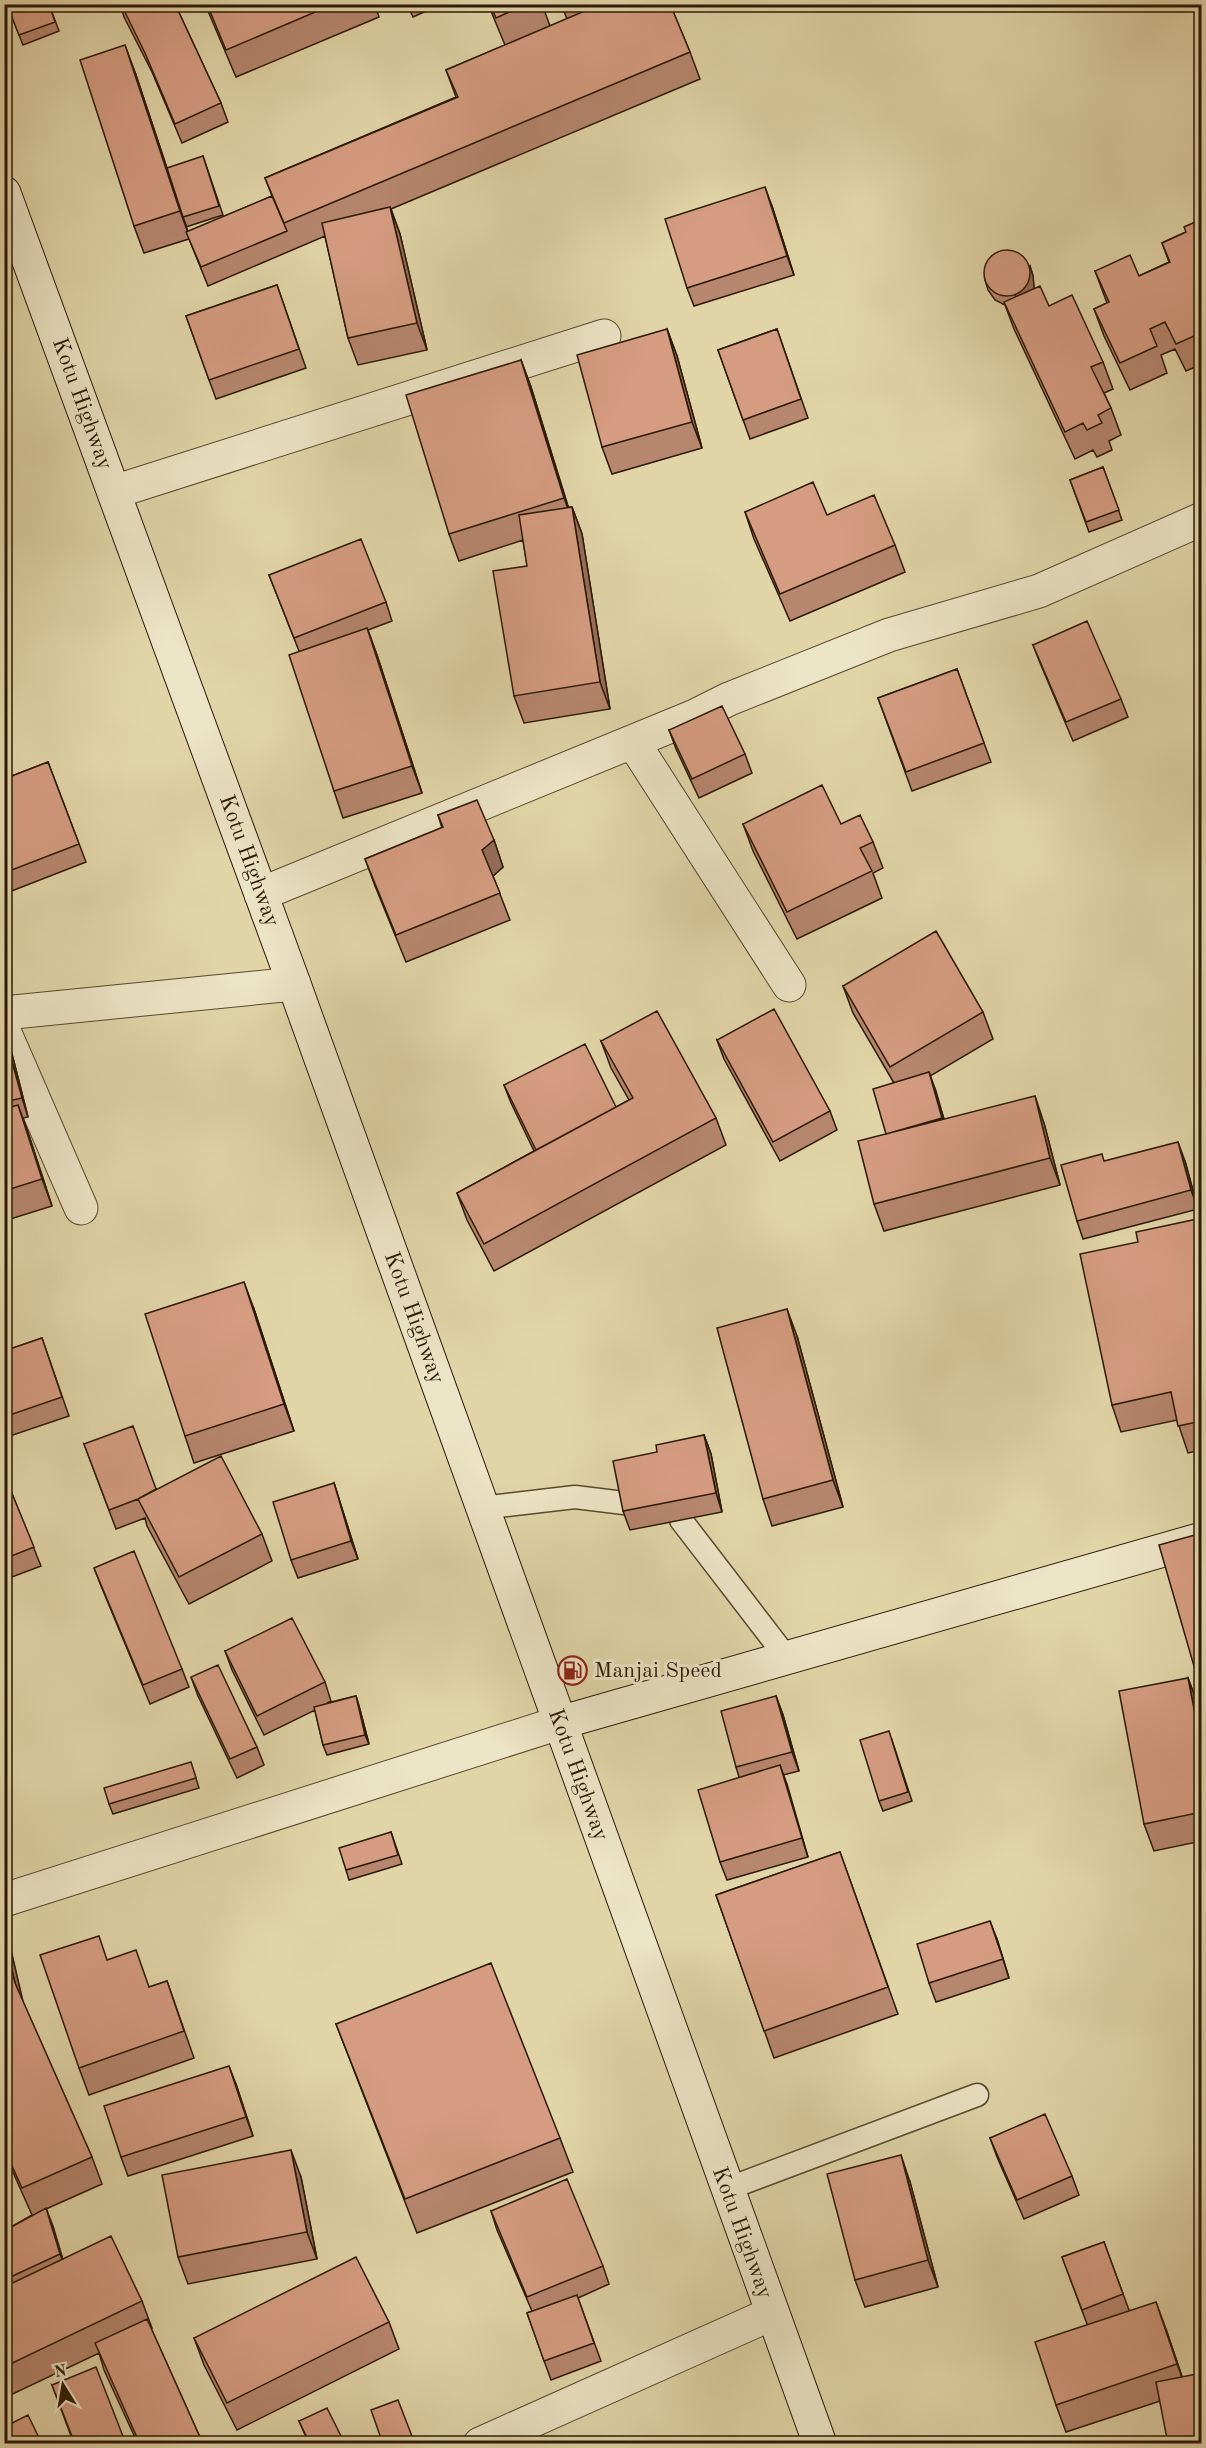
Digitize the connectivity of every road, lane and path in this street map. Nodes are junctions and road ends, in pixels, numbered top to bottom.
1 (4, 193) edge
2 (604, 336) dead end
3 (114, 492) junction
4 (1202, 519) edge
5 (633, 742) junction
6 (261, 894) junction
7 (294, 984) junction
8 (789, 985) dead end
9 (4, 1013) edge
10 (4, 1031) edge
11 (81, 1208) dead end
12 (624, 1503) edge
13 (482, 1508) junction
14 (681, 1520) edge
15 (1202, 1539) edge
16 (788, 1658) junction
17 (560, 1723) junction
18 (4, 1900) edge
19 (977, 2095) dead end
20 (727, 2189) junction
21 (771, 2314) junction
22 (492, 2441) edge
23 (820, 2444) edge

1 - 3 street, Kotu Highway
2 - 3 street
3 - 6 street, Kotu Highway
4 - 5 street
5 - 6 street
5 - 8 street
6 - 7 street, Kotu Highway
7 - 9 street
7 - 13 street, Kotu Highway
10 - 11 street
12 - 13 lane
13 - 17 street, Kotu Highway
14 - 16 lane
15 - 16 street
16 - 17 street
17 - 18 street
17 - 20 street, Kotu Highway
19 - 20 lane
20 - 21 street, Kotu Highway
21 - 22 street
21 - 23 street, Kotu Highway

